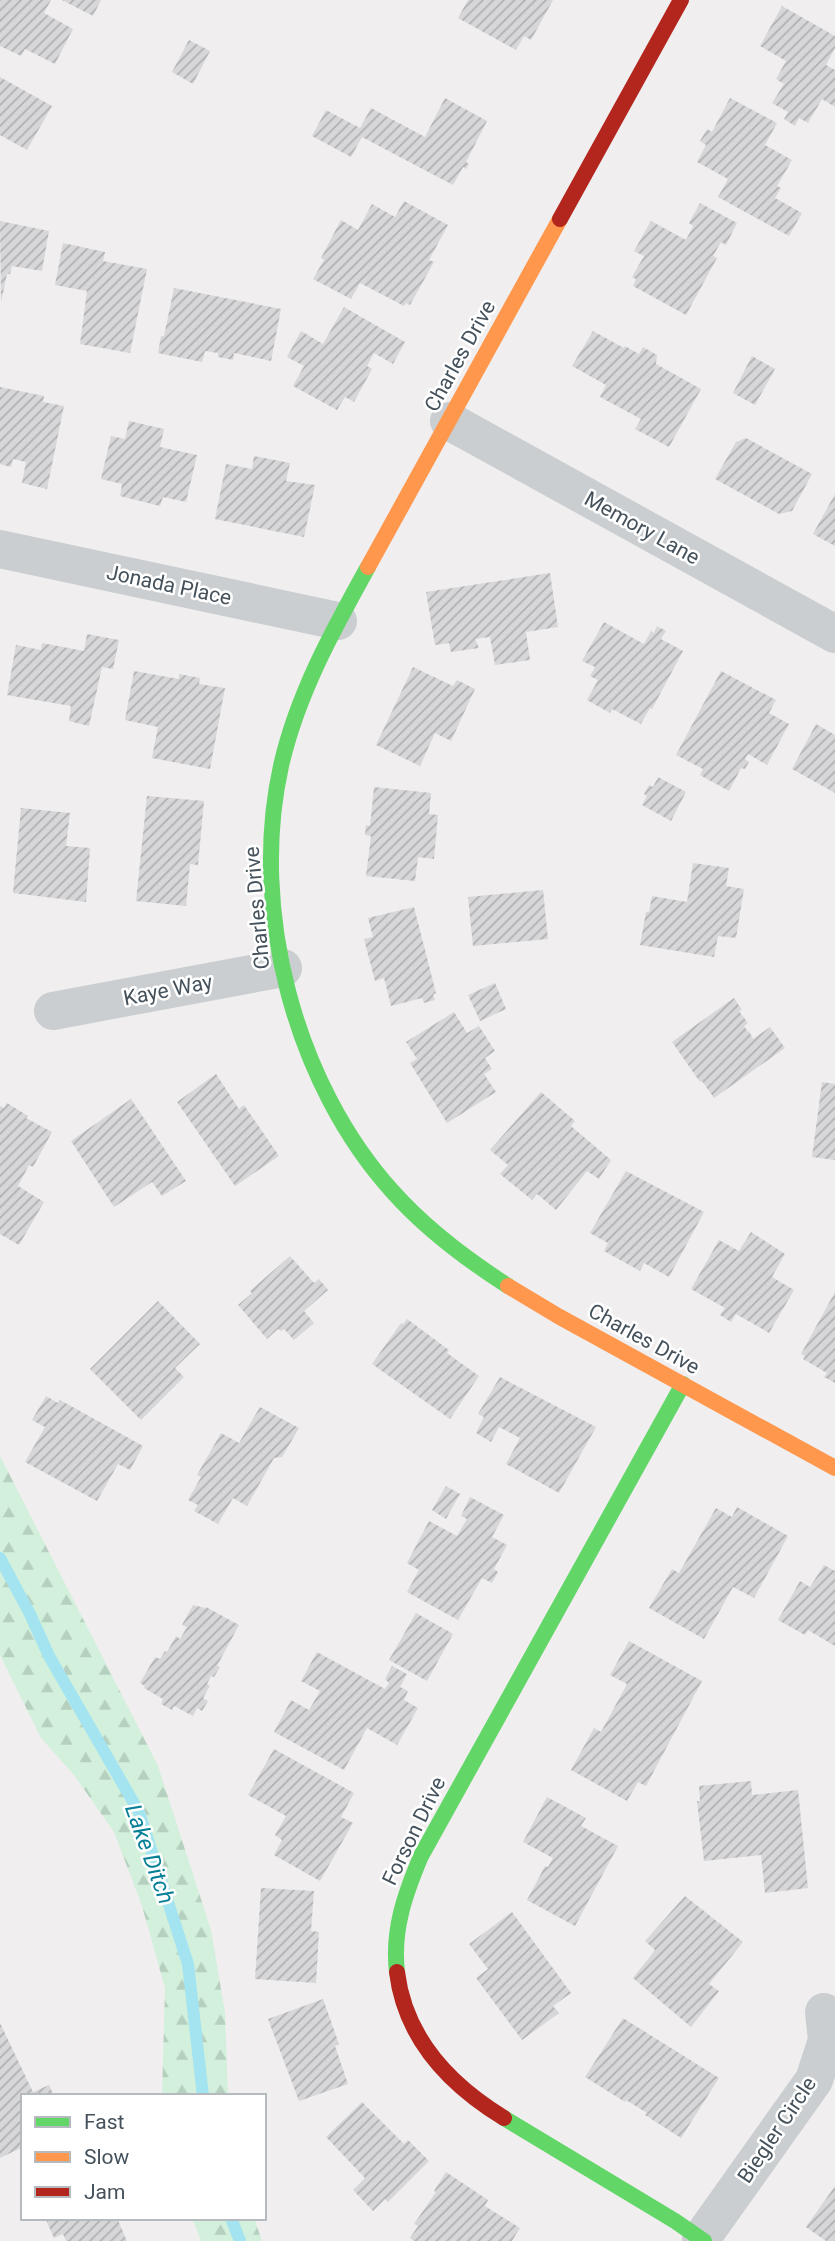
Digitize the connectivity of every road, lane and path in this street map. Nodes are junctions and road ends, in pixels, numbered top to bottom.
1 (681, 0) edge
2 (449, 421) junction
3 (0, 549) edge
4 (338, 621) junction
5 (835, 634) edge
6 (283, 968) junction
7 (53, 1011) dead end
8 (683, 1384) junction
9 (835, 1468) edge
10 (824, 2012) dead end
11 (702, 2240) edge

1 - 2 street, Charles Drive
2 - 4 street, Charles Drive
2 - 5 street, Memory Lane
3 - 4 street, Jonada Place
4 - 6 street, Charles Drive
6 - 7 street, Kaye Way
6 - 8 street, Charles Drive
8 - 9 street, Charles Drive
8 - 11 street, Forson Drive
10 - 11 street, Biegler Circle

